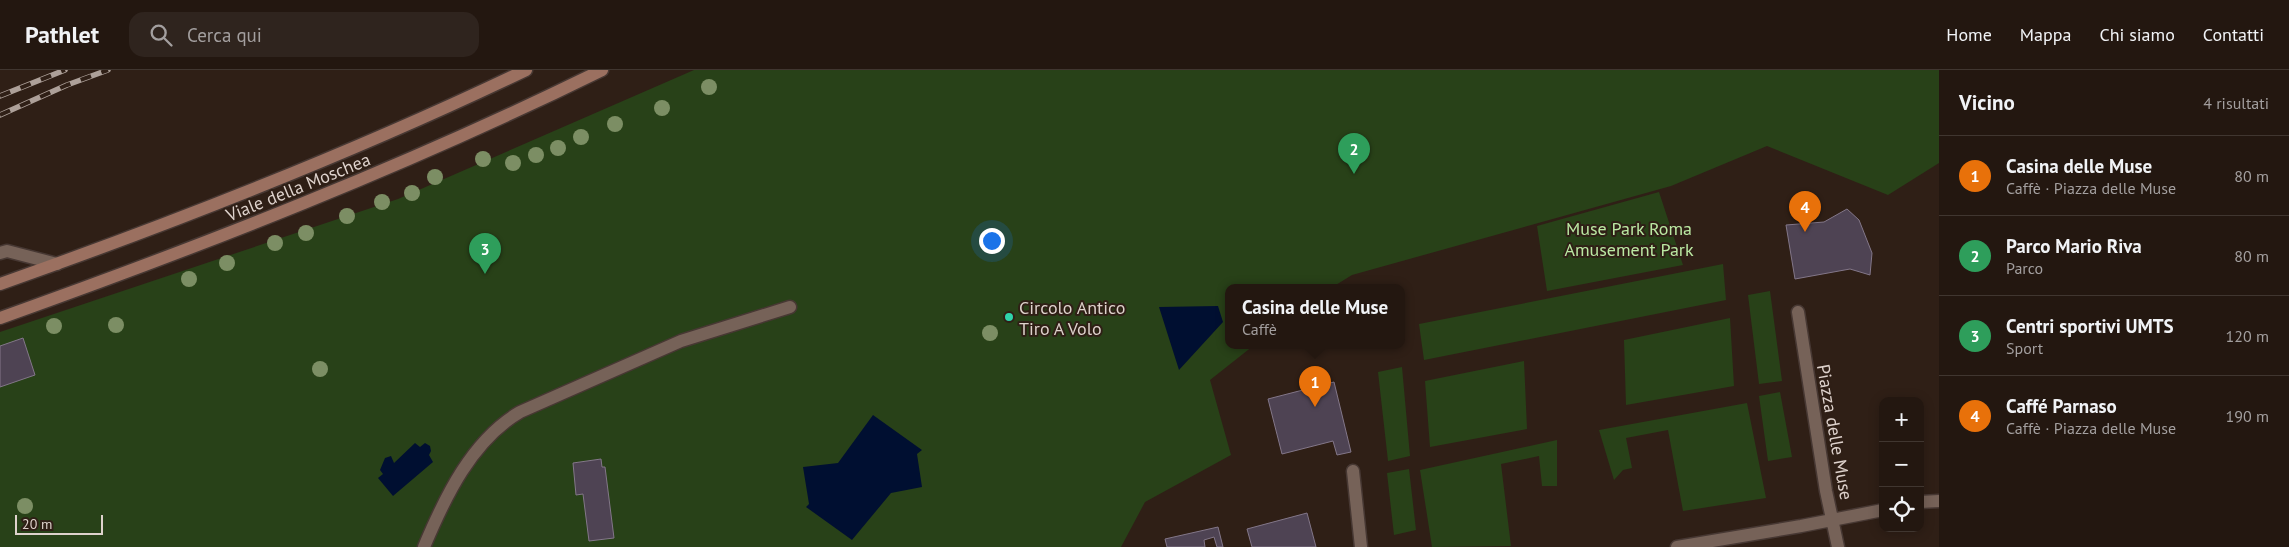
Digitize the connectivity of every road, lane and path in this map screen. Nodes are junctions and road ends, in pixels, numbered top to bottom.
1 (526, 70) edge
2 (602, 70) edge
3 (0, 253) edge
4 (58, 264) junction
5 (0, 284) edge
6 (790, 307) dead end
7 (1798, 312) dead end
8 (0, 318) edge
9 (1353, 471) dead end
10 (1924, 502) edge
11 (1939, 502) edge
12 (1879, 511) edge
13 (1832, 521) junction
14 (424, 547) edge
15 (1361, 547) edge
16 (1677, 547) edge
17 (1838, 547) edge

1 - 4 main road, Viale della Moschea
2 - 8 main road, Viale della Moschea
3 - 4 street
4 - 5 main road, Viale della Moschea
6 - 14 street
7 - 13 street, Piazza delle Muse
9 - 15 street
10 - 11 street
12 - 13 street
13 - 16 street, Piazza delle Muse
13 - 17 street

